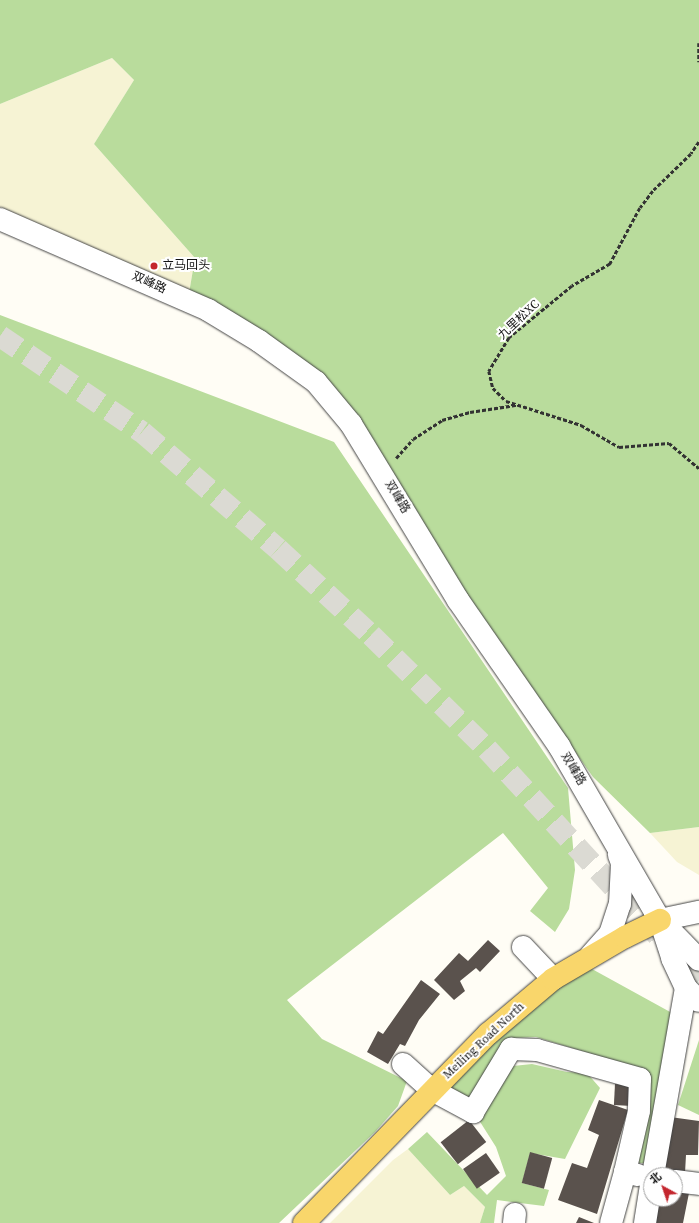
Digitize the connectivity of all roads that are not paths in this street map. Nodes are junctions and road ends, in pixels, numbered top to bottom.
1 (0, 219) edge
2 (607, 828) junction
3 (699, 912) edge
4 (660, 920) junction
5 (523, 947) dead end
6 (587, 960) junction
7 (699, 960) edge
8 (553, 978) junction
9 (693, 995) edge
10 (403, 1064) dead end
11 (432, 1090) junction
12 (655, 1167) edge
13 (624, 1172) junction
14 (643, 1176) edge
15 (683, 1182) edge
16 (699, 1184) edge
17 (648, 1207) edge
18 (304, 1223) edge
19 (611, 1223) edge
20 (645, 1223) edge

1 - 2 street, 双峰路
2 - 4 street, 双峰路
2 - 6 street
3 - 4 street, Meiling Road North
4 - 6 main road, Meiling Road North
4 - 7 street
4 - 9 street
5 - 8 street
6 - 8 main road, Meiling Road North
8 - 11 main road, Meiling Road North
9 - 12 street
10 - 11 street
11 - 13 street
11 - 18 main road, Meiling Road North
13 - 14 street
13 - 19 street
15 - 16 street
17 - 20 street

